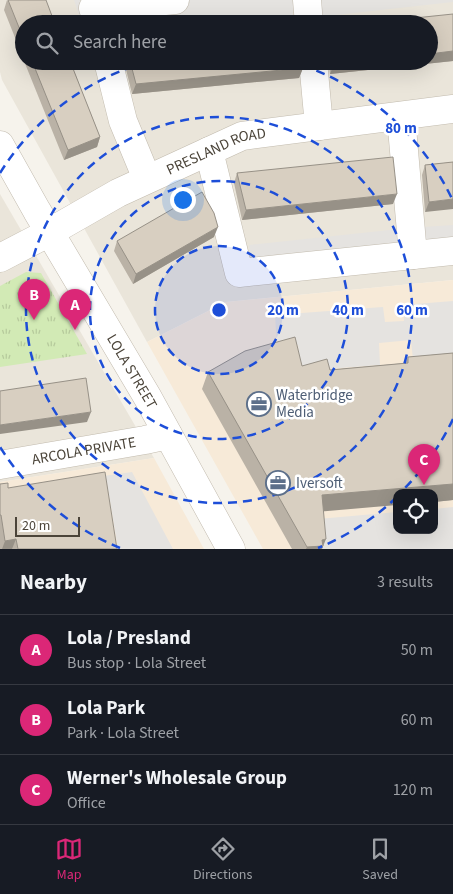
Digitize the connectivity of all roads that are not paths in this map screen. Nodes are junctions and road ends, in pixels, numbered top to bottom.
1 (174, 0) edge
2 (307, 0) edge
3 (96, 15) edge
4 (308, 15) edge
5 (110, 70) edge
6 (314, 70) edge
7 (453, 109) edge
8 (401, 116) junction
9 (319, 126) junction
10 (0, 145) edge
11 (209, 151) junction
12 (147, 179) junction
13 (50, 232) junction
14 (453, 251) edge
15 (413, 255) junction
16 (0, 258) edge
17 (168, 435) junction
18 (0, 465) edge
19 (231, 549) edge

1 - 3 street
2 - 4 street
5 - 12 street
6 - 9 street
7 - 8 street, PRESLAND ROAD
8 - 9 street, PRESLAND ROAD
8 - 15 street
9 - 11 street, PRESLAND ROAD
10 - 13 street, LOLA STREET
11 - 12 street, PRESLAND ROAD
11 - 15 street
12 - 13 street, PRESLAND ROAD
13 - 16 street, PRESLAND ROAD
13 - 17 street, LOLA STREET
14 - 15 street
17 - 18 street, ARCOLA PRIVATE
17 - 19 street, LOLA STREET

